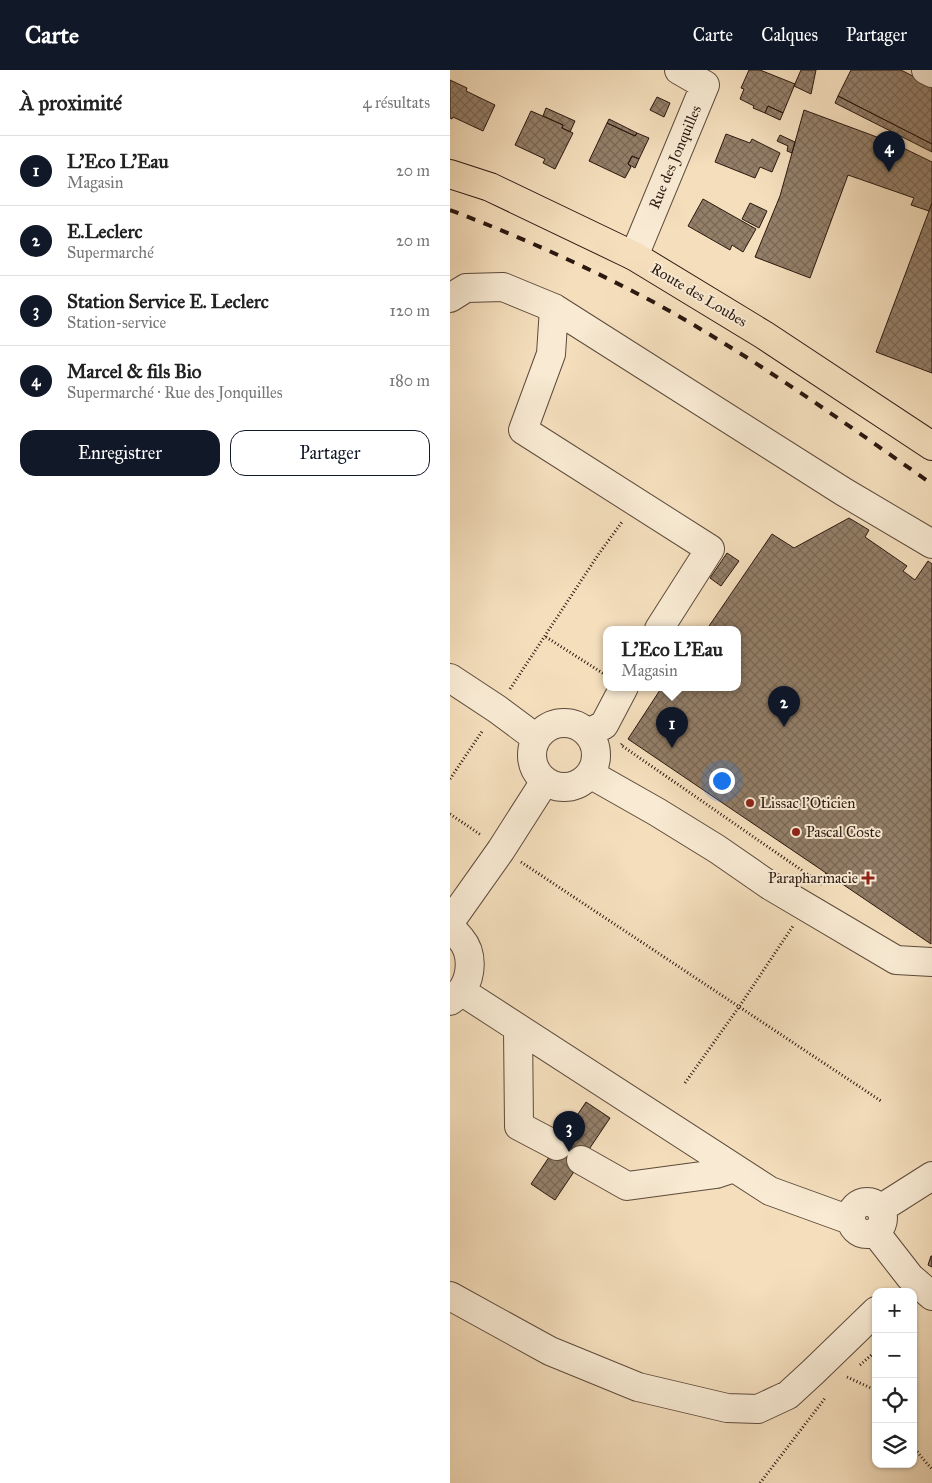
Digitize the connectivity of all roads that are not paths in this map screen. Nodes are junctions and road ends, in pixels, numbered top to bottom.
1 (679, 70) edge
2 (926, 70) edge
3 (932, 73) edge
4 (450, 174) edge
5 (634, 256) junction
6 (450, 298) edge
7 (554, 308) junction
8 (932, 446) edge
9 (932, 544) edge
10 (661, 626) edge
11 (450, 678) edge
12 (622, 691) edge
13 (588, 733) junction
14 (536, 738) junction
15 (590, 774) junction
16 (545, 781) junction
17 (450, 922) edge
18 (450, 928) edge
19 (932, 962) edge
20 (456, 996) edge
21 (518, 1028) junction
22 (557, 1146) dead end
23 (581, 1160) dead end
24 (734, 1168) junction
25 (932, 1176) edge
26 (878, 1221) junction
27 (903, 1284) edge
28 (450, 1296) edge
29 (932, 1296) edge
30 (872, 1315) edge

1 - 5 street, Rue des Jonquilles
2 - 3 street
4 - 5 main road, Route des Loubes
5 - 8 main road, Route des Loubes
6 - 7 street
7 - 9 street
7 - 10 street
11 - 14 street
12 - 13 street
13 - 14 street
13 - 15 street
14 - 16 street
15 - 16 street
15 - 19 street
16 - 17 street
18 - 20 street
20 - 21 street
21 - 22 street
21 - 24 street
23 - 24 street
24 - 26 street
25 - 26 street
26 - 27 street
27 - 29 street
28 - 30 street

